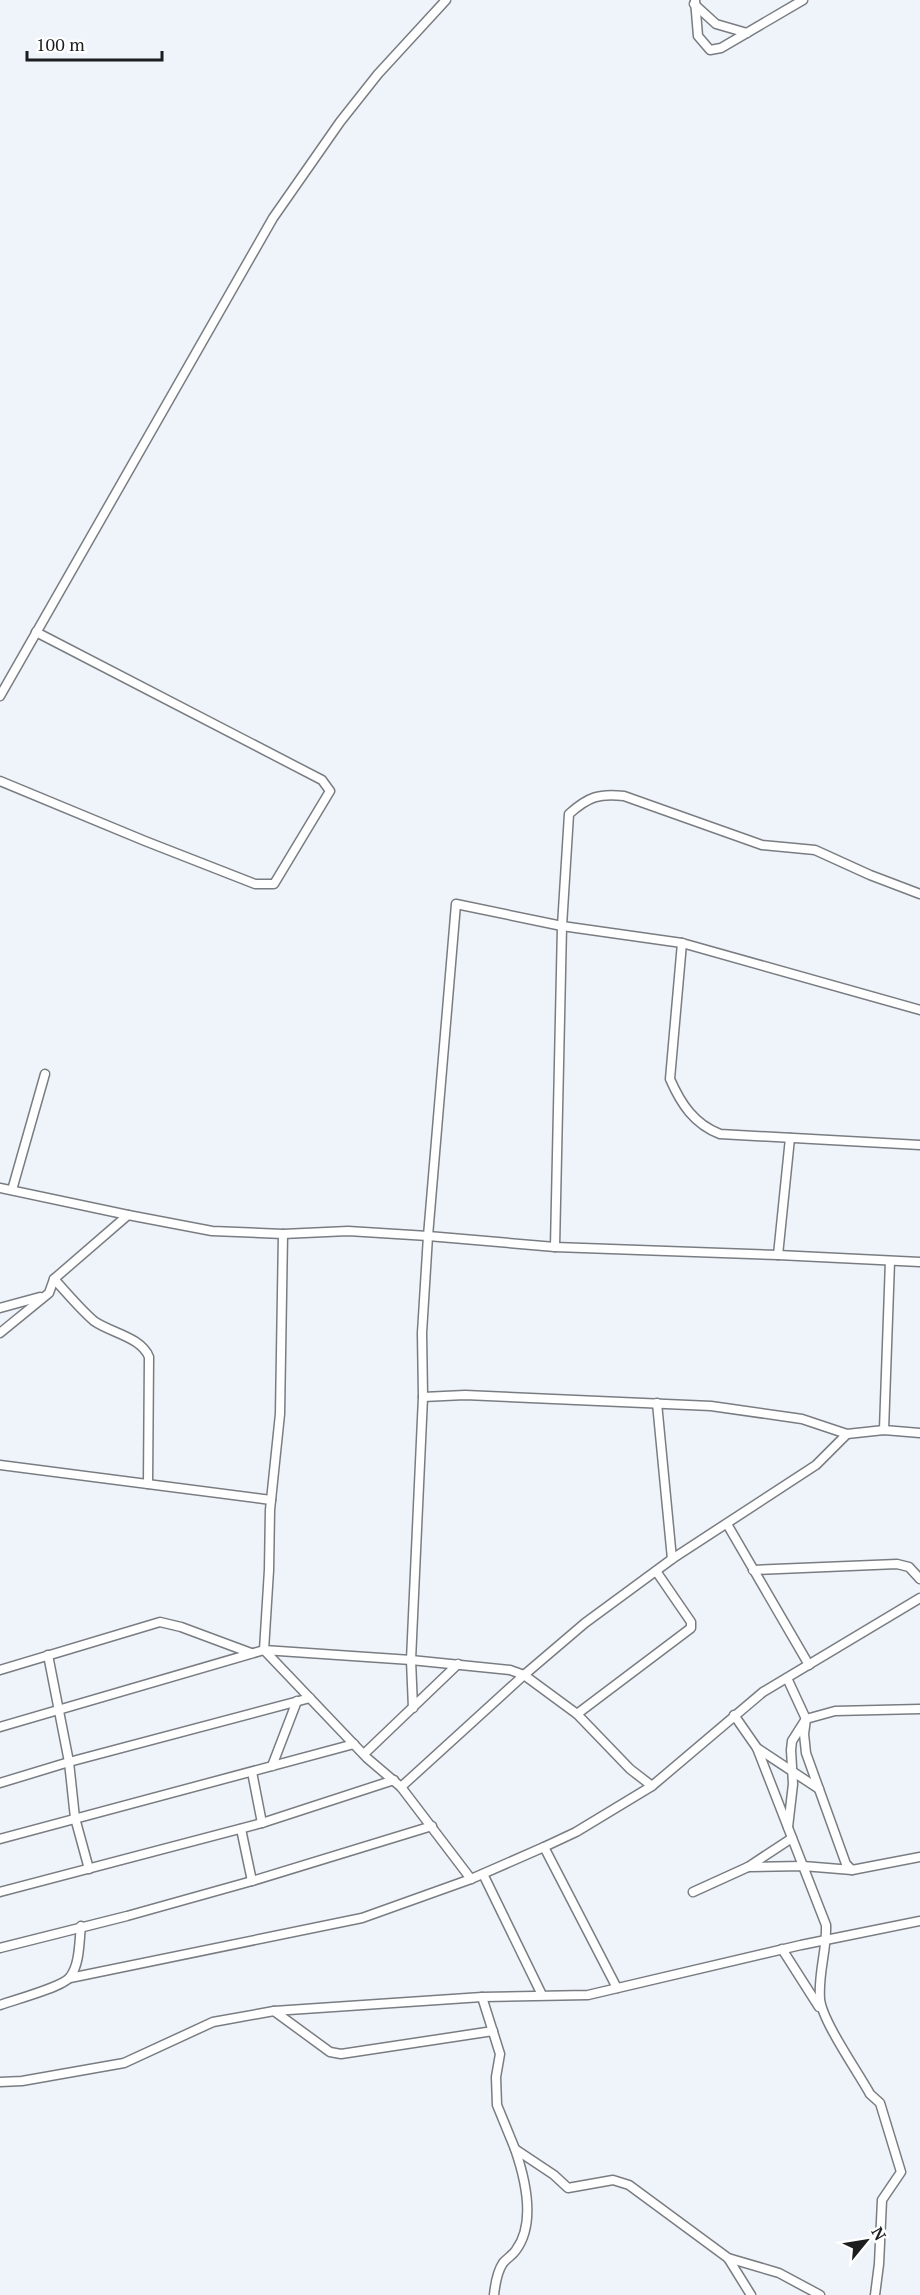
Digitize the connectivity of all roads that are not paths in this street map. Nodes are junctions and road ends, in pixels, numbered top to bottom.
1 (446, 0) edge
2 (803, 0) edge
3 (694, 2) edge
4 (747, 33) junction
5 (36, 632) junction
6 (0, 696) edge
7 (0, 781) edge
8 (920, 894) edge
9 (561, 926) junction
10 (682, 943) junction
11 (920, 1010) edge
12 (45, 1074) dead end
13 (790, 1138) junction
14 (920, 1145) edge
15 (0, 1188) edge
16 (12, 1190) junction
17 (128, 1215) junction
18 (283, 1234) junction
19 (428, 1236) junction
20 (555, 1247) junction
21 (778, 1255) junction
22 (890, 1261) junction
23 (920, 1262) edge
24 (54, 1279) junction
25 (49, 1293) junction
26 (0, 1308) edge
27 (0, 1333) edge
28 (423, 1397) junction
29 (657, 1403) junction
30 (884, 1430) junction
31 (920, 1433) edge
32 (847, 1434) junction
33 (0, 1466) edge
34 (148, 1484) junction
35 (271, 1500) junction
36 (727, 1524) junction
37 (672, 1559) junction
38 (753, 1570) junction
39 (656, 1571) junction
40 (920, 1579) edge
41 (920, 1598) edge
42 (264, 1650) junction
43 (251, 1653) junction
44 (48, 1655) junction
45 (411, 1660) junction
46 (458, 1664) junction
47 (809, 1665) junction
48 (0, 1670) edge
49 (524, 1675) junction
50 (787, 1678) junction
51 (310, 1698) junction
52 (297, 1701) junction
53 (413, 1708) junction
54 (60, 1709) junction
55 (920, 1709) edge
56 (577, 1714) junction
57 (735, 1715) junction
58 (806, 1719) junction
59 (0, 1727) edge
60 (354, 1744) junction
61 (757, 1748) junction
62 (364, 1754) junction
63 (69, 1762) junction
64 (272, 1766) junction
65 (793, 1770) junction
66 (252, 1772) junction
67 (394, 1780) junction
68 (0, 1783) edge
69 (652, 1786) junction
70 (401, 1787) junction
71 (820, 1790) junction
72 (75, 1818) junction
73 (262, 1823) junction
74 (432, 1826) junction
75 (788, 1827) junction
76 (241, 1829) junction
77 (792, 1838) junction
78 (0, 1839) edge
79 (544, 1847) junction
80 (920, 1857) edge
81 (803, 1866) junction
82 (748, 1867) junction
83 (89, 1869) junction
84 (852, 1870) junction
85 (483, 1874) junction
86 (471, 1879) junction
87 (252, 1881) junction
88 (0, 1892) edge
89 (693, 1892) dead end
90 (920, 1921) edge
91 (81, 1926) junction
92 (826, 1940) junction
93 (0, 1948) edge
94 (783, 1949) junction
95 (70, 1978) junction
96 (617, 1988) junction
97 (542, 1995) junction
98 (482, 1997) junction
99 (0, 2005) edge
100 (274, 2011) junction
101 (825, 2016) junction
102 (494, 2031) junction
103 (0, 2082) edge
104 (514, 2149) junction
105 (729, 2258) junction
106 (494, 2295) edge
107 (751, 2295) edge
108 (820, 2295) edge
109 (875, 2295) edge

1 - 5 street
2 - 4 street
3 - 4 street
3 - 4 street
5 - 6 street
5 - 7 street
8 - 9 street
9 - 10 street
9 - 19 street
9 - 20 street
10 - 11 street
10 - 13 street
12 - 16 street
13 - 14 street
13 - 21 street
15 - 16 street
16 - 17 street
17 - 18 street
17 - 24 street
18 - 19 street
18 - 35 street
19 - 20 street
19 - 28 street
20 - 21 street
21 - 22 street
22 - 23 street
22 - 30 street
24 - 25 street
24 - 34 street
25 - 26 street
25 - 27 street
28 - 29 street
28 - 45 street
29 - 32 street
29 - 37 street
30 - 31 street
30 - 32 street
32 - 36 street
33 - 34 street
34 - 35 street
35 - 42 street
36 - 37 street
36 - 38 street
37 - 39 street
38 - 40 street
38 - 47 street
39 - 49 street
39 - 56 street
41 - 47 street
42 - 43 street
42 - 45 street
42 - 51 street
43 - 44 street
43 - 54 street
44 - 48 street
44 - 54 street
45 - 46 street
45 - 53 street
46 - 49 street
46 - 53 street
47 - 50 street
49 - 56 street
49 - 70 street
50 - 57 street
50 - 58 street
51 - 52 street
51 - 60 street
52 - 63 street
52 - 64 street
53 - 62 street
54 - 59 street
54 - 63 street
55 - 58 street
56 - 69 street
57 - 61 street
57 - 69 street
58 - 65 street
58 - 71 street
60 - 62 street
60 - 64 street
61 - 65 street
61 - 75 street
62 - 67 street
63 - 68 street
63 - 72 street
64 - 66 street
65 - 71 street
65 - 75 street
66 - 72 street
66 - 73 street
67 - 70 street
67 - 73 street
69 - 79 street
70 - 74 street
71 - 84 street
72 - 78 street
72 - 83 street
73 - 76 street
74 - 86 street
74 - 87 street
75 - 77 street
76 - 83 street
76 - 87 street
77 - 81 street
77 - 82 street
79 - 85 street
79 - 96 street
80 - 84 street
81 - 82 street
81 - 84 street
81 - 92 street
82 - 89 street
83 - 88 street
85 - 86 street
85 - 97 street
86 - 95 street
87 - 91 street
90 - 92 street
91 - 93 street
91 - 95 street
92 - 94 street
92 - 101 street
94 - 96 street
94 - 101 street
95 - 99 street
96 - 97 street
97 - 98 street
98 - 100 street
98 - 102 street
100 - 102 street
100 - 103 street
101 - 109 street
102 - 104 street
104 - 105 street
104 - 106 street
105 - 107 street
105 - 108 street

